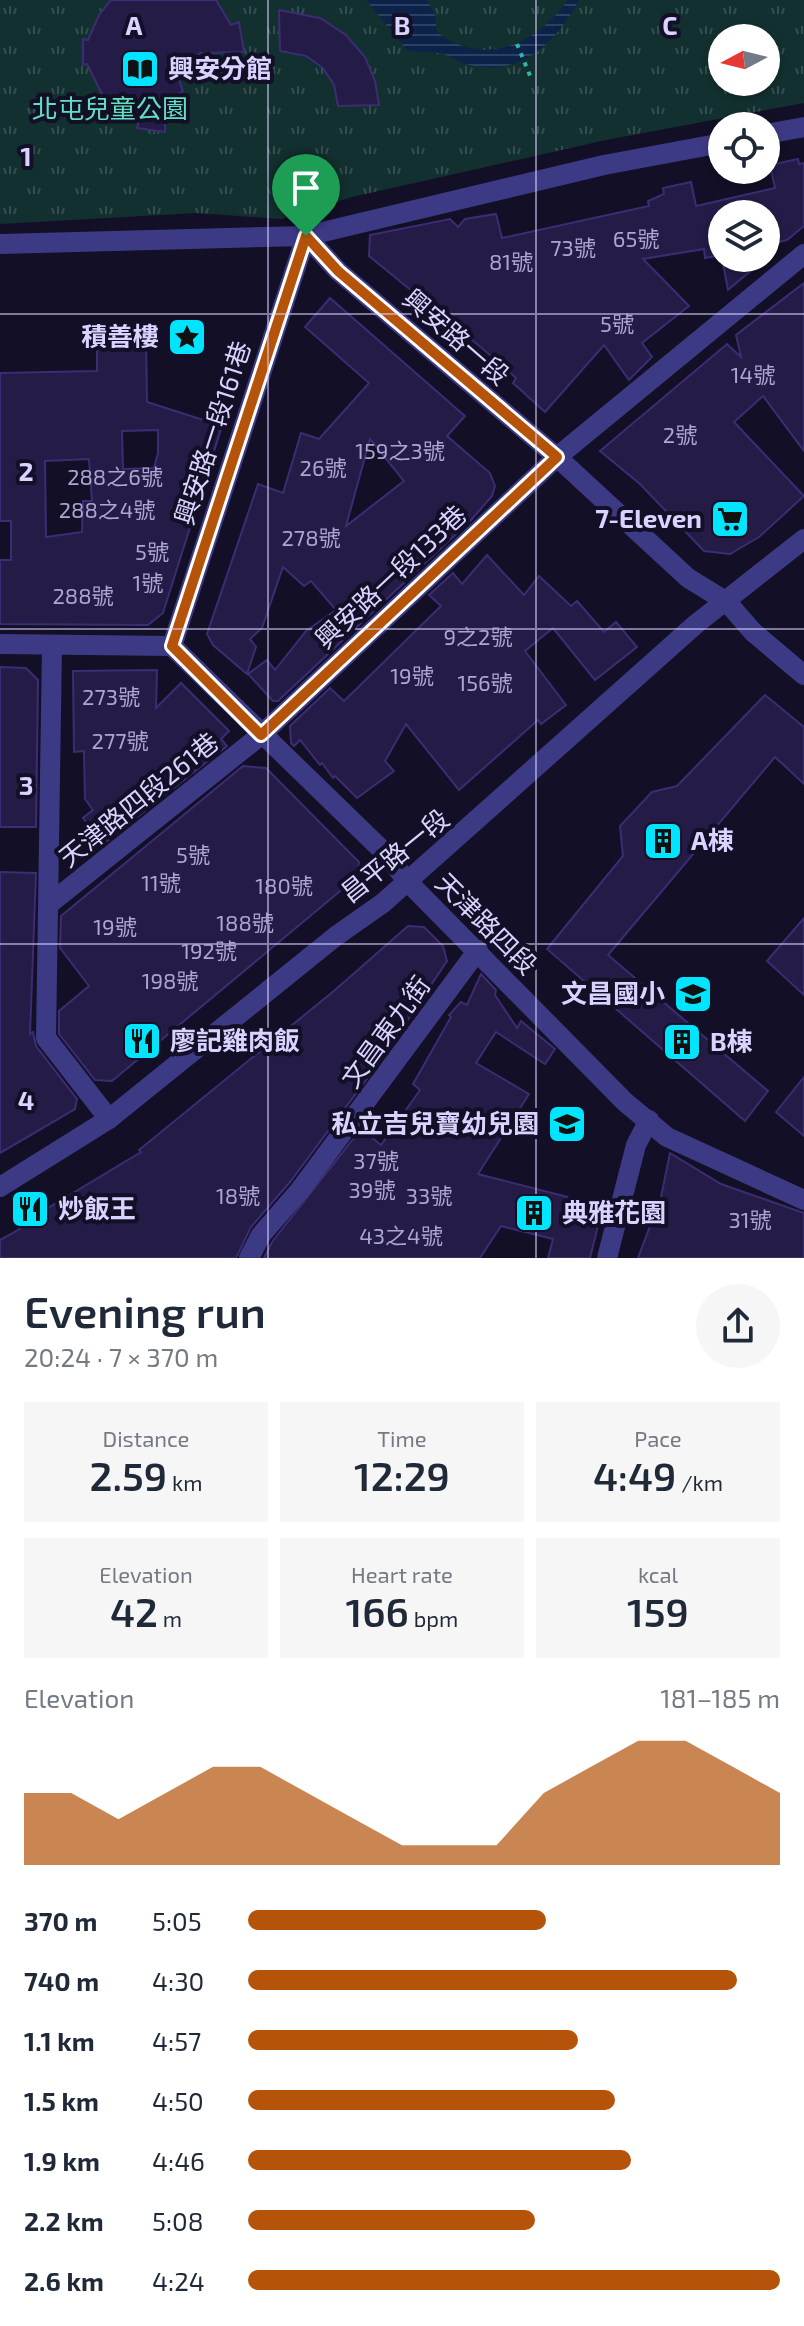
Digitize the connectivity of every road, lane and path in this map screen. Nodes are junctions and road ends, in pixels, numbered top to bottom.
1 (517, 44) dead end
2 (531, 78) dead end
3 (804, 127) edge
4 (780, 131) edge
5 (708, 146) edge
6 (306, 236) junction
7 (0, 244) edge
8 (804, 254) edge
9 (557, 457) junction
10 (804, 539) edge
11 (727, 602) junction
12 (0, 644) edge
13 (52, 646) junction
14 (172, 646) junction
15 (804, 675) edge
16 (261, 735) junction
17 (408, 882) junction
18 (48, 905) junction
19 (478, 950) junction
20 (109, 1119) junction
21 (649, 1120) junction
22 (0, 1187) edge
23 (804, 1200) edge
24 (249, 1258) edge
25 (607, 1258) edge

1 - 2 path
3 - 4 street
5 - 6 street
6 - 7 street
6 - 9 street, 興安路一段
6 - 14 street, 興安路一段161巷
8 - 9 street, 興安路一段133巷
9 - 11 street, 興安路一段
9 - 16 street, 興安路一段133巷
10 - 11 street, 昌平路一段
11 - 15 street, 興安路一段
11 - 17 street, 昌平路一段
12 - 13 street
13 - 14 street
13 - 18 street
14 - 16 street, 天津路四段
16 - 17 street, 天津路四段
16 - 18 street, 天津路四段261巷
17 - 19 street, 天津路四段
17 - 20 street, 昌平路一段
18 - 20 street
19 - 21 street, 天津路四段
19 - 24 street, 文昌東九街
20 - 22 street, 昌平路一段
21 - 23 street, 天津路四段
21 - 25 street

